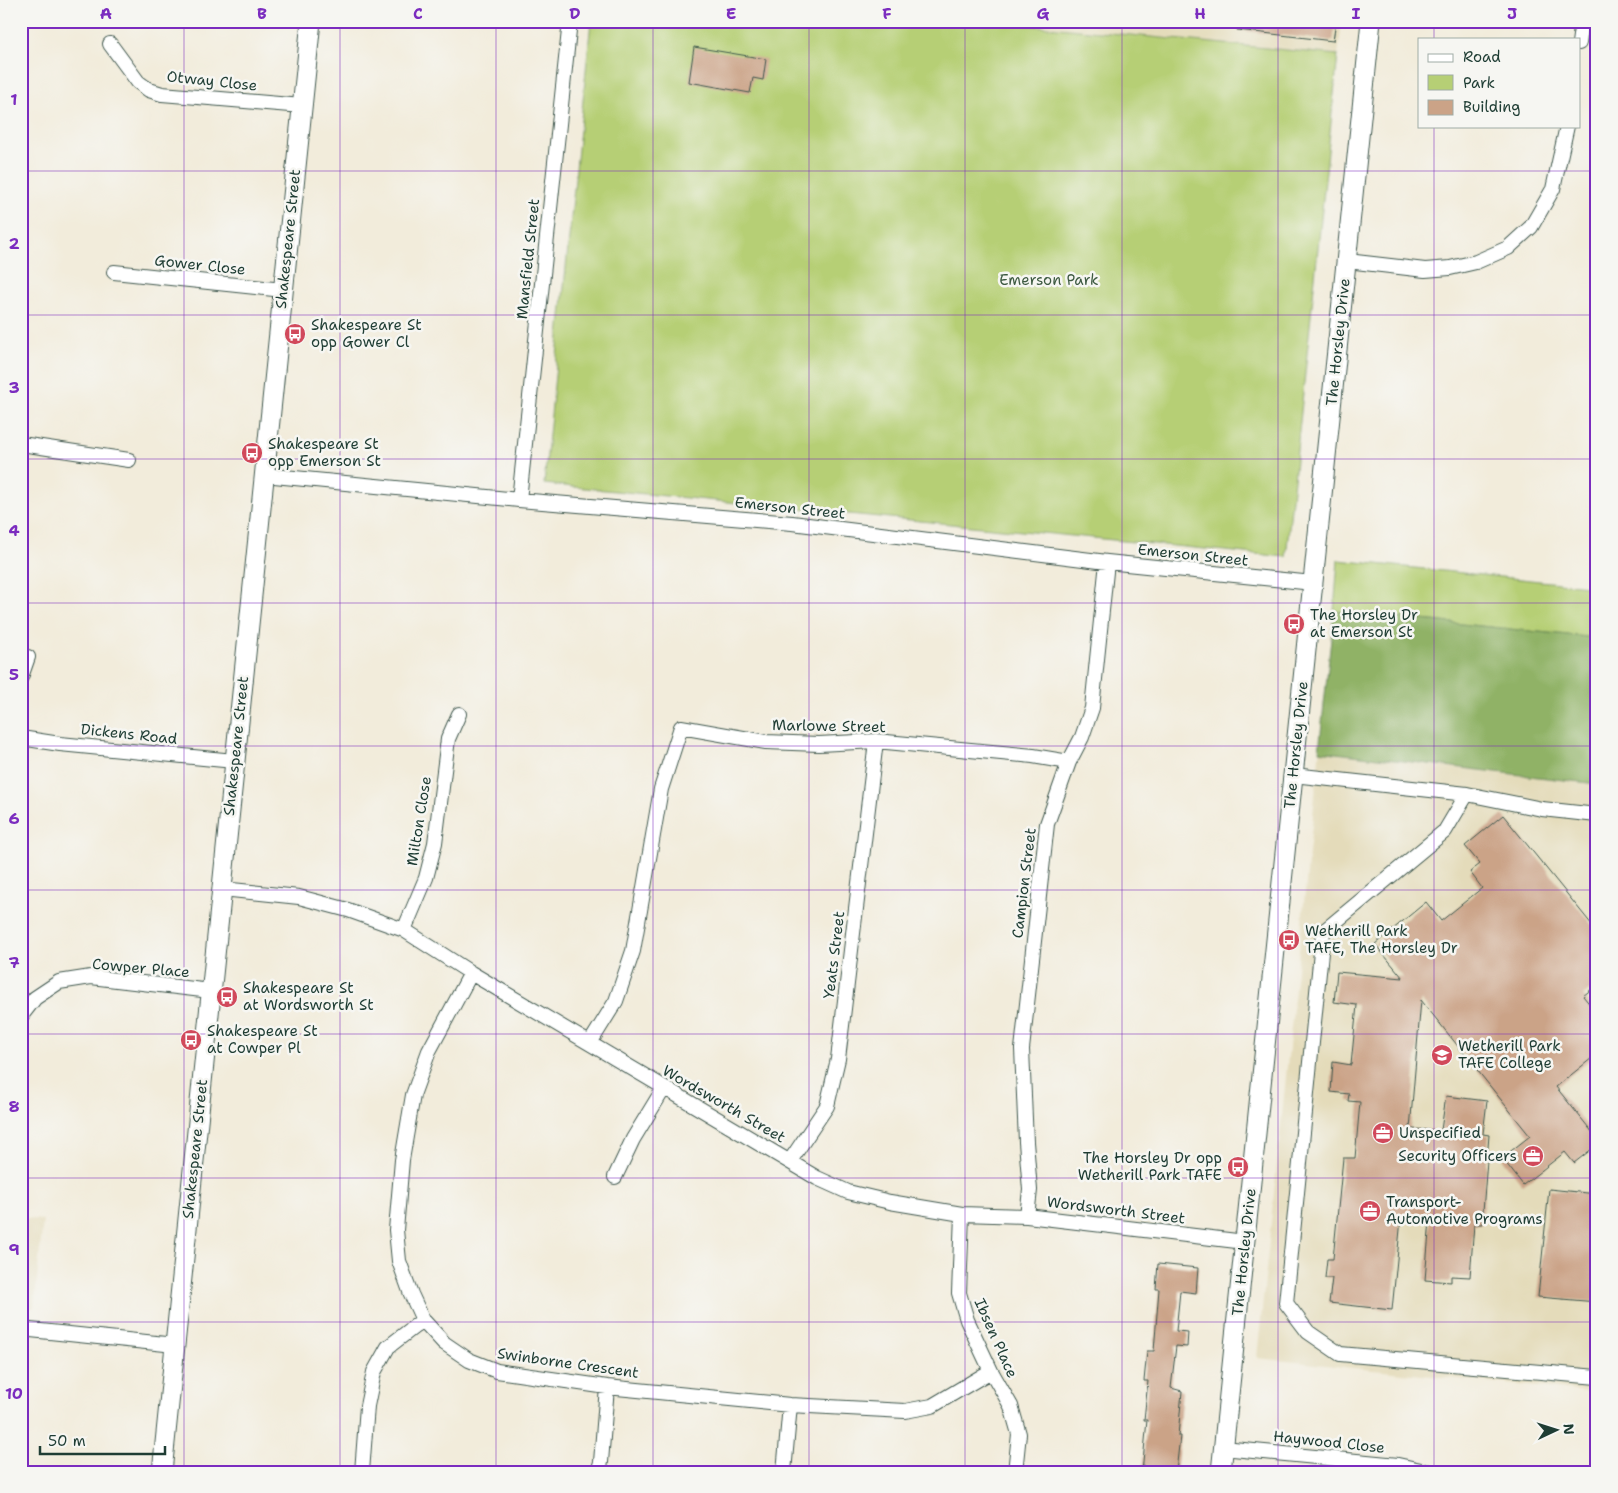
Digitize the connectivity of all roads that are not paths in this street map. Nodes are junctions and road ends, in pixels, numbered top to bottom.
1 (311, 21) edge
2 (570, 21) edge
3 (1372, 21) edge
4 (1582, 21) edge
5 (1580, 38) edge
6 (110, 44) dead end
7 (302, 106) junction
8 (1567, 128) edge
9 (1347, 261) junction
10 (114, 272) dead end
11 (283, 290) junction
12 (21, 444) edge
13 (129, 460) dead end
14 (264, 475) junction
15 (519, 500) junction
16 (1107, 562) junction
17 (1312, 583) junction
18 (28, 657) dead end
19 (21, 677) edge
20 (458, 714) dead end
21 (21, 738) edge
22 (876, 741) junction
23 (234, 761) junction
24 (1069, 762) junction
25 (1293, 774) junction
26 (1468, 794) junction
27 (1597, 815) edge
28 (222, 888) junction
29 (404, 930) junction
30 (471, 972) junction
31 (211, 991) junction
32 (21, 1016) edge
33 (590, 1043) junction
34 (664, 1088) junction
35 (790, 1162) junction
36 (615, 1177) dead end
37 (962, 1214) junction
38 (1027, 1216) junction
39 (1245, 1242) junction
40 (423, 1320) junction
41 (21, 1329) edge
42 (175, 1344) junction
43 (991, 1371) junction
44 (1597, 1376) edge
45 (607, 1387) junction
46 (790, 1405) junction
47 (1223, 1448) junction
48 (1222, 1470) edge
49 (162, 1472) edge
50 (362, 1472) edge
51 (598, 1472) edge
52 (784, 1472) edge
53 (1015, 1472) edge
54 (1430, 1472) edge

1 - 7 street, Shakespeare Street
2 - 15 street, Mansfield Street
3 - 9 street, The Horsley Drive
4 - 5 street
6 - 7 street, Otway Close
7 - 11 street, Shakespeare Street
8 - 9 street
9 - 17 street, The Horsley Drive
10 - 11 street, Gower Close
11 - 14 street, Shakespeare Street
12 - 13 street
14 - 15 street, Emerson Street
14 - 23 street, Shakespeare Street
15 - 16 street, Emerson Street
16 - 17 street, Emerson Street
16 - 24 street, Campion Street
17 - 25 street, The Horsley Drive
18 - 19 street
20 - 29 street, Milton Close
21 - 23 street, Dickens Road
22 - 24 street, Marlowe Street
22 - 33 street, Marlowe Street
22 - 35 street, Yeats Street
23 - 28 street, Shakespeare Street
24 - 38 street, Campion Street
25 - 26 street
25 - 39 street, The Horsley Drive
26 - 27 street
26 - 44 street
28 - 29 street, Wordsworth Street
28 - 31 street, Shakespeare Street
29 - 30 street, Wordsworth Street
30 - 33 street, Wordsworth Street
30 - 40 street, Swinborne Crescent
31 - 32 street, Cowper Place
31 - 42 street, Shakespeare Street
33 - 34 street, Wordsworth Street
34 - 35 street, Wordsworth Street
34 - 36 street
35 - 37 street, Wordsworth Street
37 - 38 street, Wordsworth Street
37 - 43 street, Ibsen Place
38 - 39 street, Wordsworth Street
39 - 47 street, The Horsley Drive
40 - 45 street, Swinborne Crescent
40 - 50 street
41 - 42 street
42 - 49 street, Shakespeare Street
43 - 46 street, Swinborne Crescent
43 - 53 street, Ibsen Place
45 - 46 street, Swinborne Crescent
45 - 51 street
46 - 52 street
47 - 48 street, The Horsley Drive
47 - 54 street, Haywood Close

